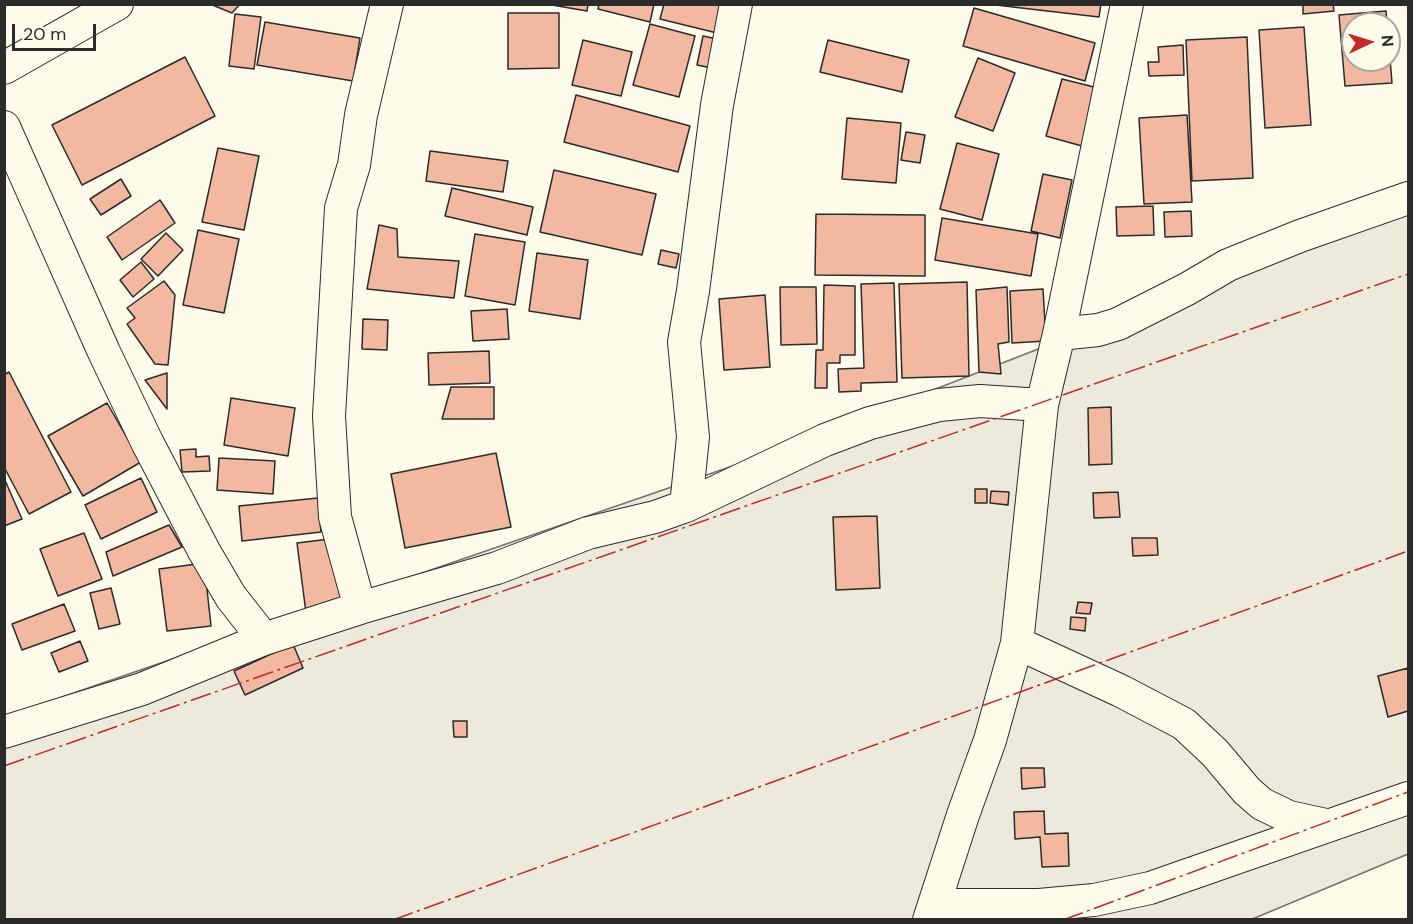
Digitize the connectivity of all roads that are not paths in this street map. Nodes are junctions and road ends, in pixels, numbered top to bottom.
1 (117, 4) edge
2 (387, 4) edge
3 (736, 4) edge
4 (1127, 4) edge
5 (4, 68) edge
6 (4, 127) edge
7 (1408, 198) edge
8 (1059, 334) junction
9 (1042, 405) junction
10 (686, 506) junction
11 (360, 608) junction
12 (264, 639) junction
13 (1017, 643) junction
14 (4, 732) edge
15 (1408, 798) edge
16 (1326, 825) junction
17 (932, 912) edge

1 - 5 street
2 - 11 street
3 - 10 street
4 - 8 street
6 - 12 street
7 - 8 street
8 - 9 street
9 - 10 street
9 - 13 street
10 - 11 street
11 - 12 street
12 - 14 street
13 - 16 street
13 - 17 street
15 - 16 street
16 - 17 street

